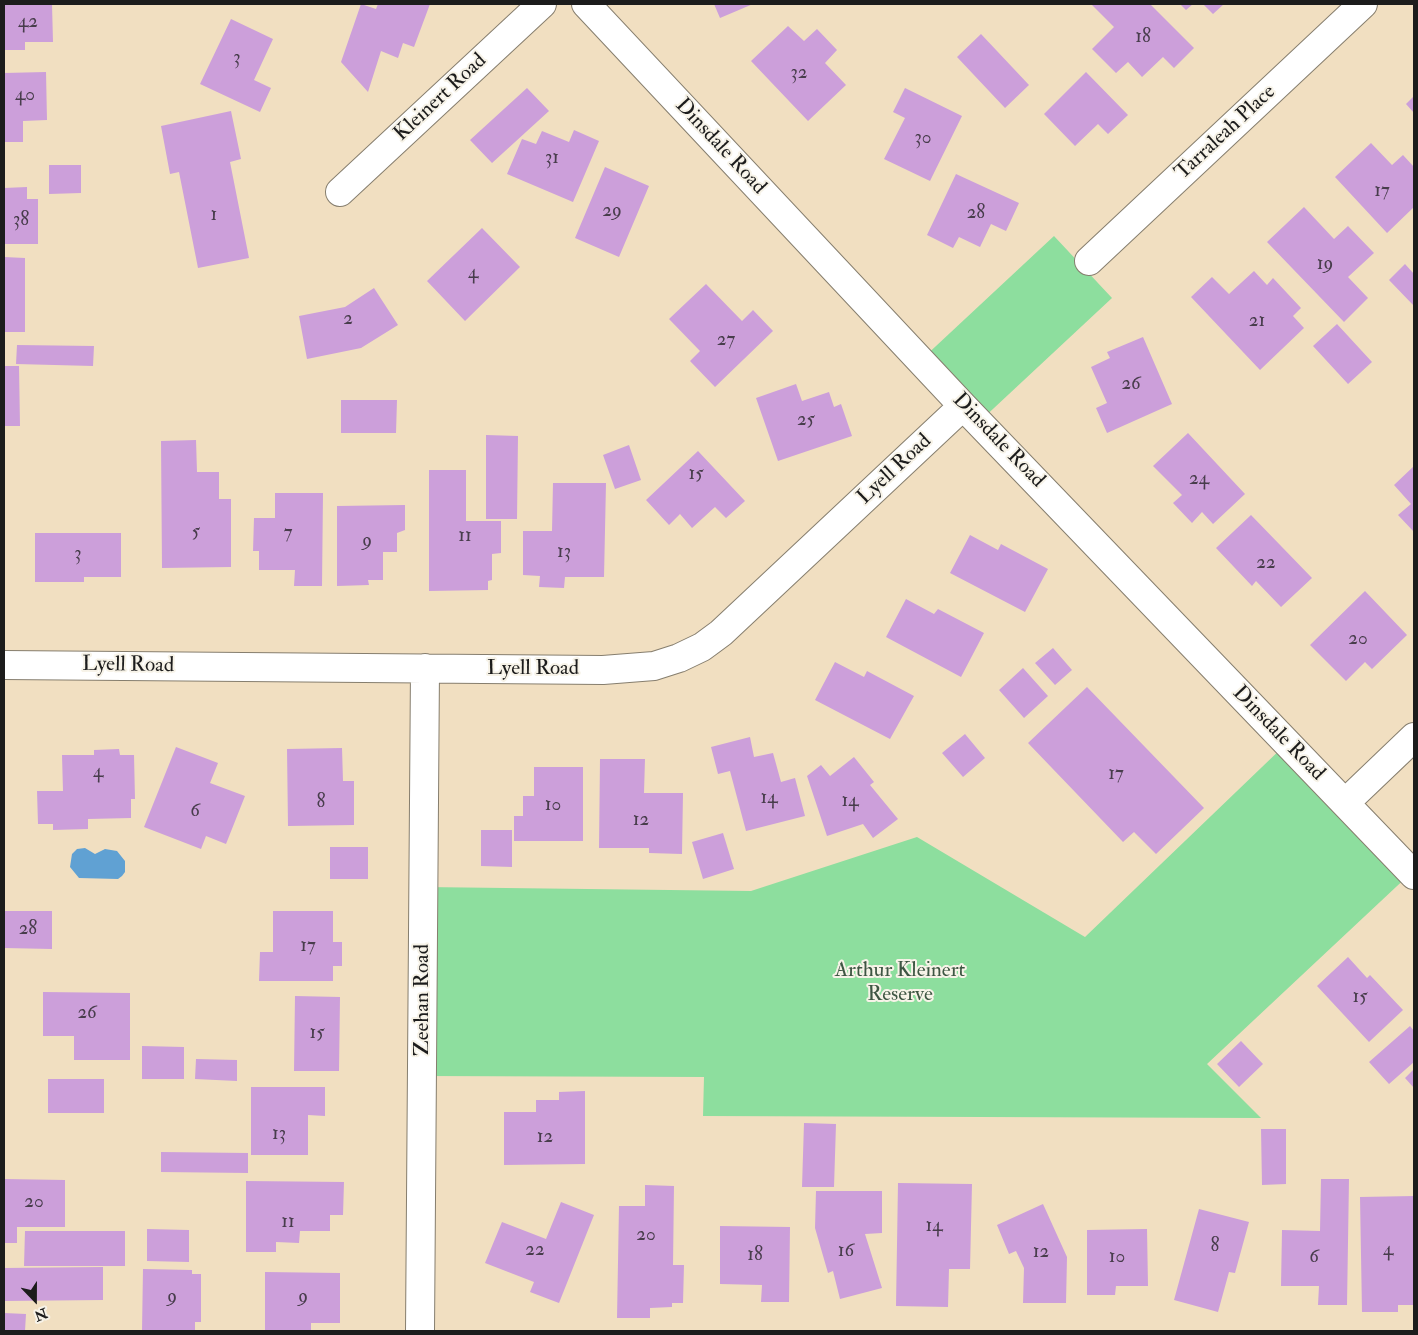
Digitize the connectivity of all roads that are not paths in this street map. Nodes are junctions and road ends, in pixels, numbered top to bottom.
1 (542, 4) edge
2 (586, 4) edge
3 (1363, 4) edge
4 (340, 192) dead end
5 (1089, 261) dead end
6 (964, 406) junction
7 (4, 665) edge
8 (425, 668) junction
9 (1414, 737) edge
10 (1345, 803) junction
11 (1414, 875) edge
12 (420, 1331) edge

1 - 4 street, Kleinert Road
2 - 6 street, Dinsdale Road
3 - 5 street, Tarraleah Place
6 - 8 street, Lyell Road
6 - 10 street, Dinsdale Road
7 - 8 street, Lyell Road
8 - 12 street, Zeehan Road
9 - 10 street
10 - 11 street, Dinsdale Road

